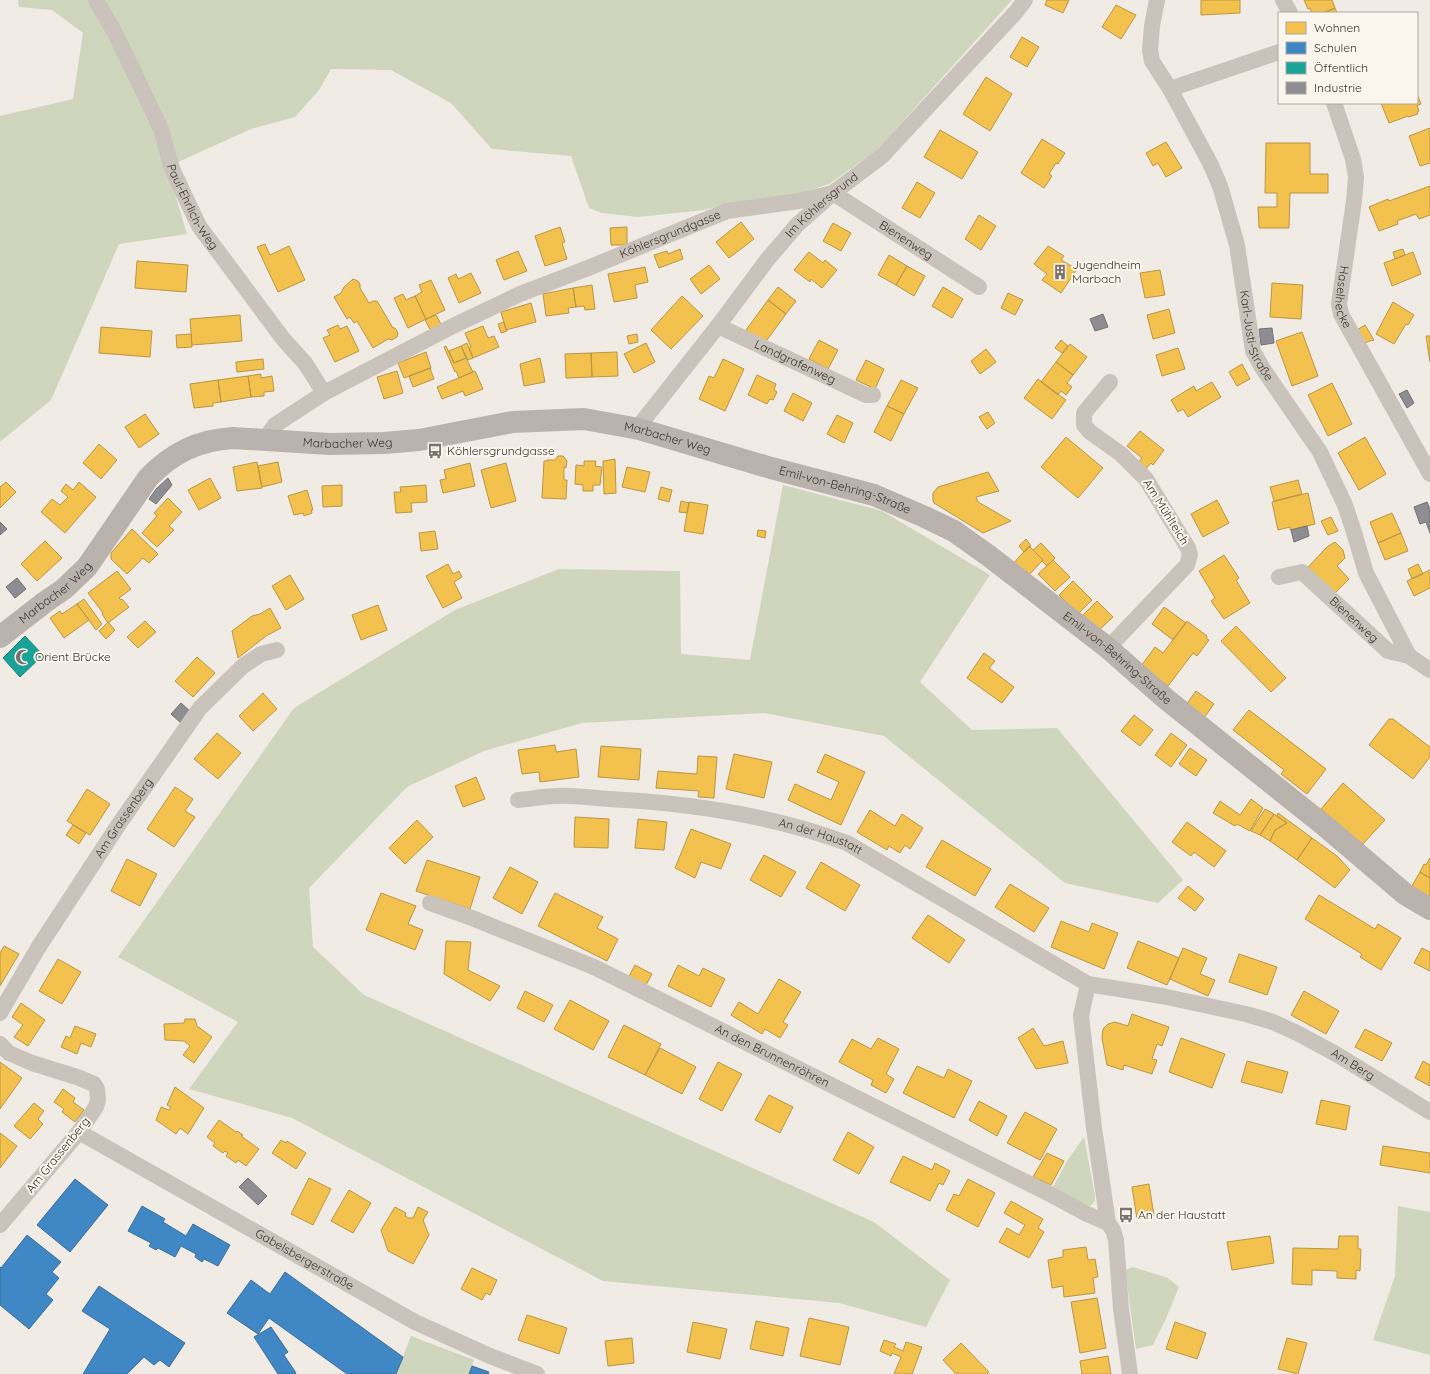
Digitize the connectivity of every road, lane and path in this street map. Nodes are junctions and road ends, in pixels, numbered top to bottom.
1 (96, 0) edge
2 (1025, 0) edge
3 (1157, 0) edge
4 (1282, 0) edge
5 (1289, 12) edge
6 (1278, 52) edge
7 (1170, 89) junction
8 (1334, 104) edge
9 (833, 193) junction
10 (979, 287) dead end
11 (718, 326) junction
12 (1110, 382) dead end
13 (324, 393) junction
14 (873, 395) dead end
15 (639, 429) junction
16 (266, 439) junction
17 (771, 468) joint
18 (1430, 474) edge
19 (1279, 577) dead end
20 (0, 637) edge
21 (1108, 648) junction
22 (277, 650) dead end
23 (1409, 656) junction
24 (1430, 670) edge
25 (518, 800) dead end
26 (430, 903) dead end
27 (1430, 909) edge
28 (1088, 984) junction
29 (0, 1013) edge
30 (1273, 1022) joint
31 (0, 1044) edge
32 (1430, 1112) edge
33 (79, 1132) junction
34 (1108, 1223) junction
35 (0, 1225) edge
36 (537, 1374) edge
37 (1130, 1374) edge

1 - 13 street, Paul-Ehrlich-Weg
2 - 9 street, Im Köhlersgrund
3 - 7 street, Karl-Justi-Straße
4 - 5 street
6 - 7 street
7 - 23 street, Karl-Justi-Straße
8 - 18 street, Haselhecke
9 - 10 street, Bienenweg
9 - 11 street, Im Köhlersgrund
9 - 13 street, Köhlersgrundgasse
11 - 14 street, Landgrafenweg
11 - 15 street, Im Köhlersgrund
12 - 21 street, Am Mühlteich
13 - 16 street, Köhlersgrundgasse
15 - 16 main road, Marbacher Weg
15 - 17 main road, Marbacher Weg
16 - 20 main road, Marbacher Weg
17 - 21 main road, Emil-von-Behring-Straße
19 - 23 street, Bienenweg
21 - 27 main road, Emil-von-Behring-Straße
22 - 29 street, Am Grassenberg
23 - 24 street, Bienenweg
25 - 28 street, An der Haustatt
26 - 34 street, An den Brunnenröhren
28 - 30 street, An der Haustatt
28 - 34 street
30 - 32 street, Am Berg
31 - 33 street, Am Grassenberg
33 - 35 street, Am Grassenberg
33 - 36 street, Gabelsbergerstraße
34 - 37 street

